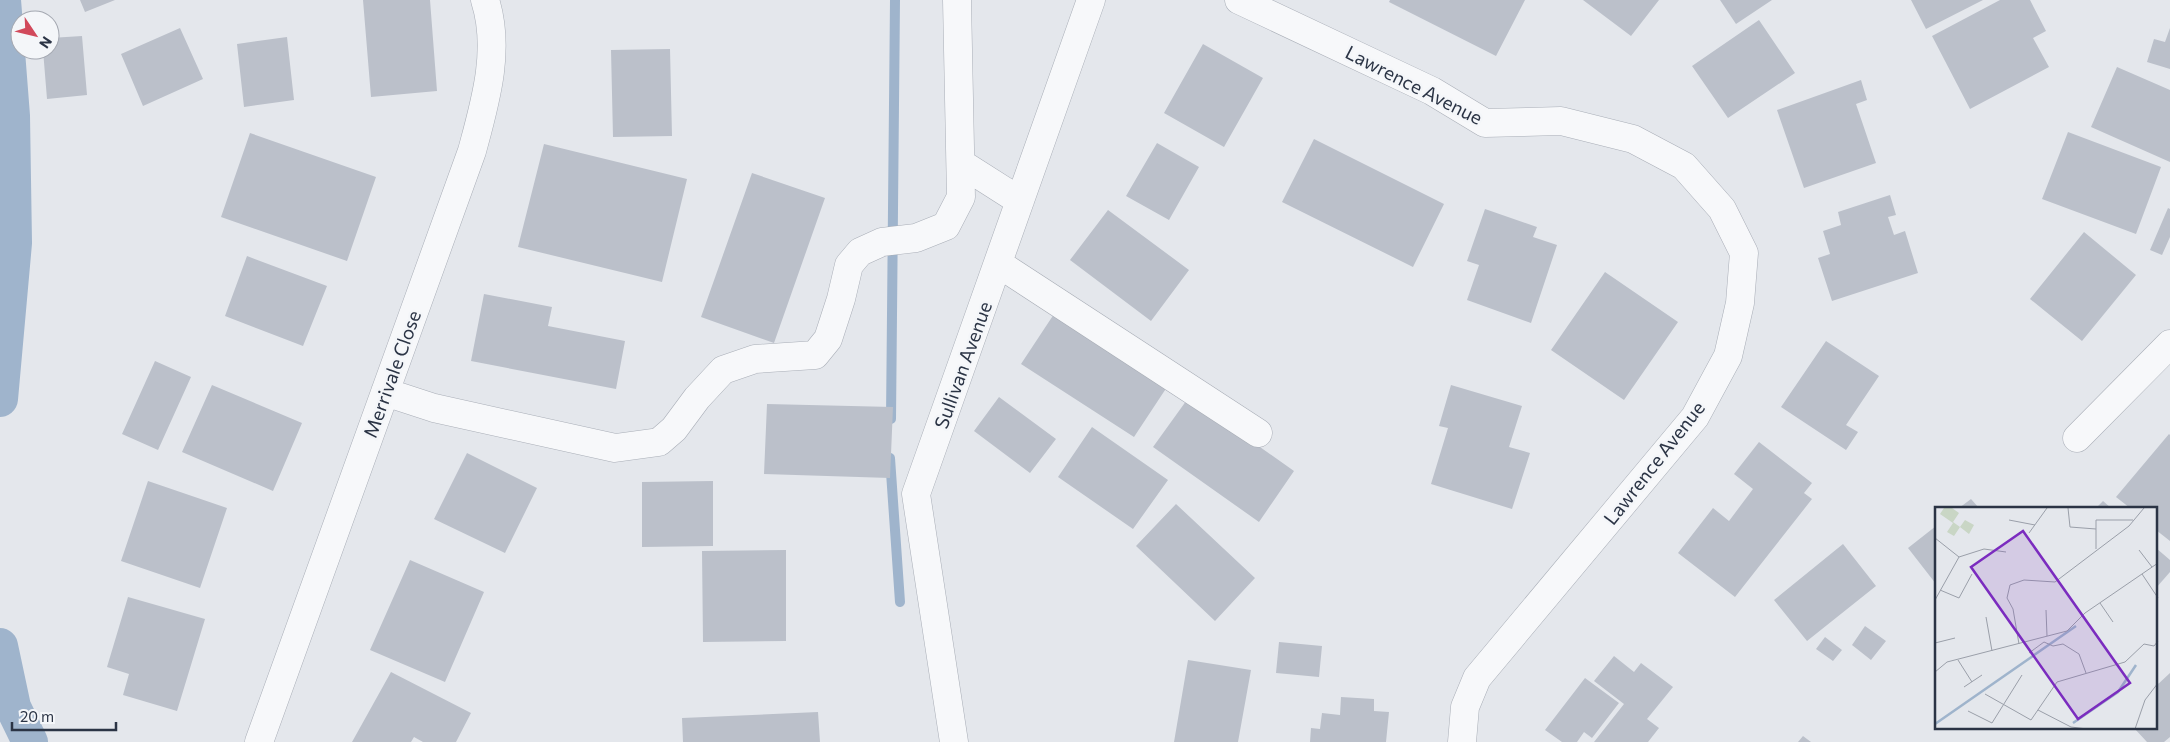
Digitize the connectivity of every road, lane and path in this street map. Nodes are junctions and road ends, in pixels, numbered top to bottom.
1 (485, 0) edge
2 (957, 0) edge
3 (1092, 0) edge
4 (1239, 0) edge
5 (962, 164) junction
6 (1020, 201) junction
7 (999, 264) junction
8 (2170, 344) edge
9 (385, 392) junction
10 (1258, 433) dead end
11 (2077, 438) dead end
12 (260, 742) edge
13 (954, 742) edge
14 (1462, 742) edge

1 - 9 street, Merrivale Close
2 - 5 street
3 - 6 street, Sullivan Avenue
4 - 14 street, Lawrence Avenue
5 - 6 street
5 - 9 street
6 - 7 street, Sullivan Avenue
7 - 10 street
7 - 13 street, Sullivan Avenue
8 - 11 street
9 - 12 street, Merrivale Close

